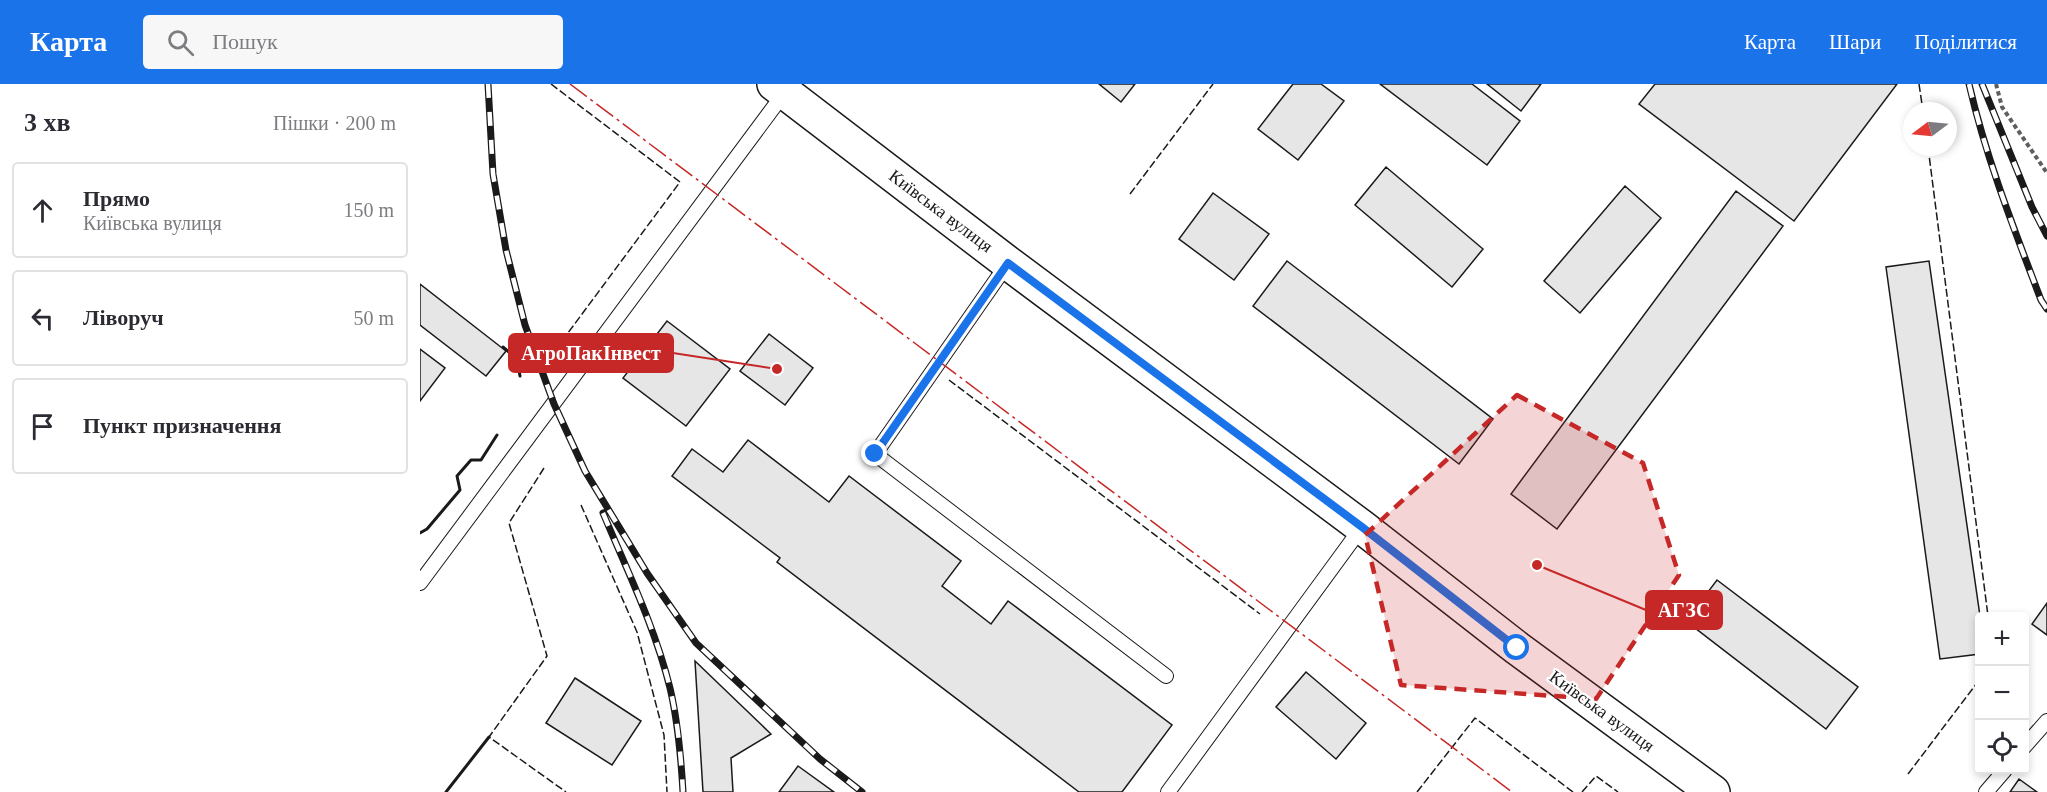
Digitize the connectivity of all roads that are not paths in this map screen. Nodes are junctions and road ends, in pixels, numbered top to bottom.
1 (780, 88) edge
2 (1008, 263) junction
3 (1362, 527) junction
4 (420, 583) edge
5 (1166, 676) dead end
6 (2047, 721) edge
7 (2029, 742) edge
8 (2002, 774) edge
9 (1168, 792) edge
10 (1713, 792) edge
11 (1986, 792) edge

1 - 2 main road, Київська вулиця
1 - 4 lane
2 - 3 main road, Київська вулиця
2 - 5 lane
3 - 9 lane
3 - 10 main road, Київська вулиця
6 - 7 lane
8 - 11 lane

